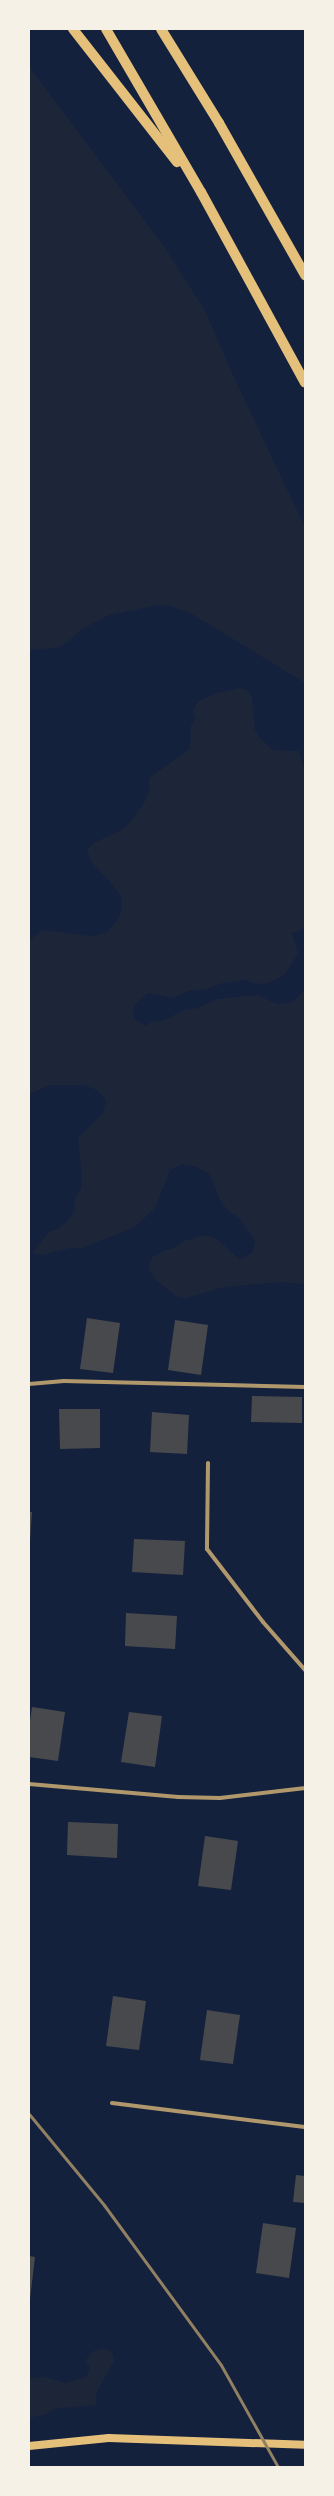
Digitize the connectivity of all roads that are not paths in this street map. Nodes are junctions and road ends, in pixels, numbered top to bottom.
1 (73, 29) edge
2 (106, 29) edge
3 (161, 29) edge
4 (201, 192) junction
5 (305, 276) edge
6 (305, 383) edge
7 (29, 1384) edge
8 (305, 1387) edge
9 (208, 1463) dead end
10 (305, 1670) edge
11 (29, 1784) edge
12 (305, 1788) edge
13 (112, 2103) dead end
14 (305, 2127) edge
15 (305, 2445) edge
16 (29, 2446) edge

1 - 4 main road
2 - 4 main road
3 - 5 main road
4 - 6 main road
7 - 8 street
9 - 10 street
11 - 12 street
13 - 14 street
15 - 16 main road

